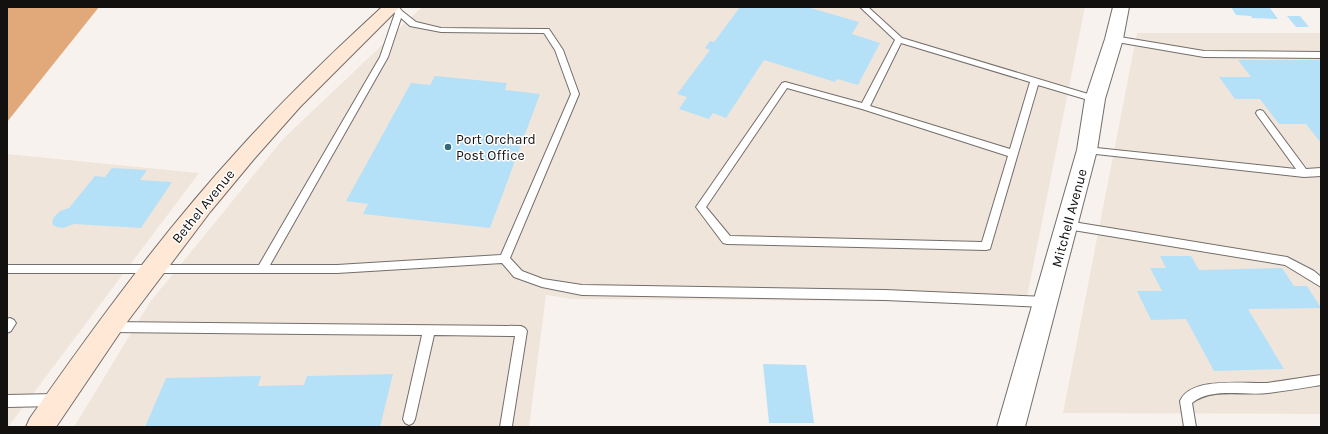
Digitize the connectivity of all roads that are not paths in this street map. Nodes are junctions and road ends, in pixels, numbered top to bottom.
1 (864, 7) edge
2 (1121, 7) edge
3 (395, 9) edge
4 (1114, 39) junction
5 (899, 40) junction
6 (1321, 55) edge
7 (1035, 81) junction
8 (1096, 100) junction
9 (865, 107) junction
10 (1260, 113) dead end
11 (1087, 150) junction
12 (1014, 154) junction
13 (1304, 172) junction
14 (1321, 172) edge
15 (1068, 225) junction
16 (504, 259) junction
17 (153, 268) junction
18 (7, 269) edge
19 (262, 269) junction
20 (1321, 283) edge
21 (1047, 302) junction
22 (110, 327) junction
23 (430, 330) junction
24 (1321, 380) edge
25 (58, 400) junction
26 (7, 401) edge
27 (409, 419) dead end
28 (506, 426) dead end
29 (40, 427) edge
30 (1011, 427) edge
31 (1190, 427) edge

1 - 5 lane
2 - 4 street, Mitchell Avenue
3 - 16 lane
3 - 17 main road, Bethel Avenue
3 - 19 lane
4 - 6 lane
4 - 8 street, Mitchell Avenue
5 - 7 lane
5 - 9 lane
7 - 8 lane
7 - 12 lane
8 - 11 street, Mitchell Avenue
9 - 12 lane
9 - 12 lane
10 - 13 lane
11 - 13 lane
11 - 15 street, Mitchell Avenue
13 - 14 lane
15 - 20 lane
15 - 21 street, Mitchell Avenue
16 - 19 lane
16 - 21 lane
17 - 18 lane
17 - 19 lane
17 - 22 main road, Bethel Avenue
21 - 30 street, Mitchell Avenue
22 - 23 lane
22 - 25 main road, Bethel Avenue
23 - 27 lane
23 - 28 lane
24 - 31 lane
25 - 26 lane
25 - 29 main road, Bethel Avenue

